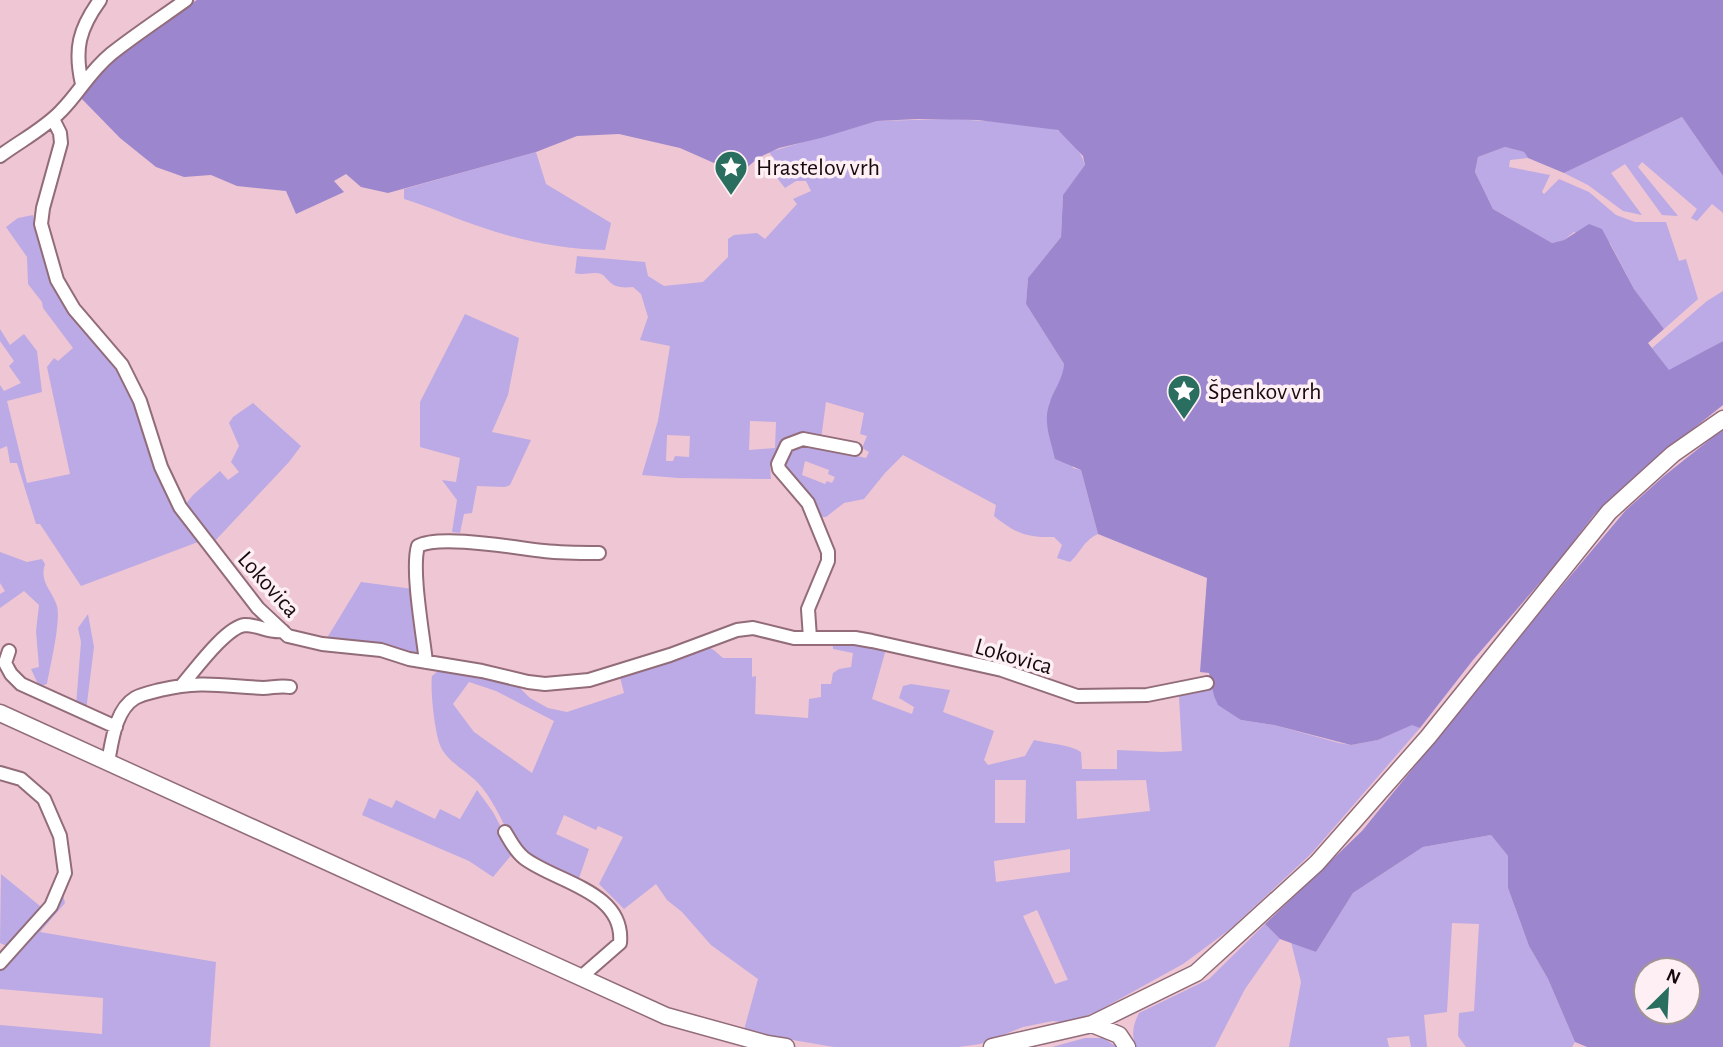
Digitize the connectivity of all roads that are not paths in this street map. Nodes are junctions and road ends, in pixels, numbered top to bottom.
1 (100, 0) edge
2 (186, 0) edge
3 (82, 84) junction
4 (53, 119) junction
5 (0, 156) edge
6 (1723, 419) edge
7 (855, 449) dead end
8 (599, 553) dead end
9 (282, 631) junction
10 (810, 638) junction
11 (9, 651) dead end
12 (426, 662) junction
13 (1207, 683) dead end
14 (182, 685) junction
15 (290, 687) dead end
16 (0, 713) edge
17 (116, 727) junction
18 (108, 762) junction
19 (0, 773) edge
20 (505, 832) dead end
21 (0, 962) edge
22 (580, 977) junction
23 (1092, 1024) junction
24 (786, 1047) edge
25 (992, 1047) edge
26 (1127, 1047) edge

1 - 3 street
2 - 3 street
3 - 4 street
4 - 5 street
4 - 9 street, Lokovica
6 - 23 main road
7 - 10 street
8 - 12 street
9 - 12 street, Lokovica
9 - 14 street
10 - 12 street, Lokovica
10 - 13 street, Lokovica
11 - 17 street
14 - 15 street
14 - 17 street
16 - 18 main road
17 - 18 street
18 - 22 main road
19 - 21 street
20 - 22 street
22 - 24 main road
23 - 25 main road
23 - 26 main road

